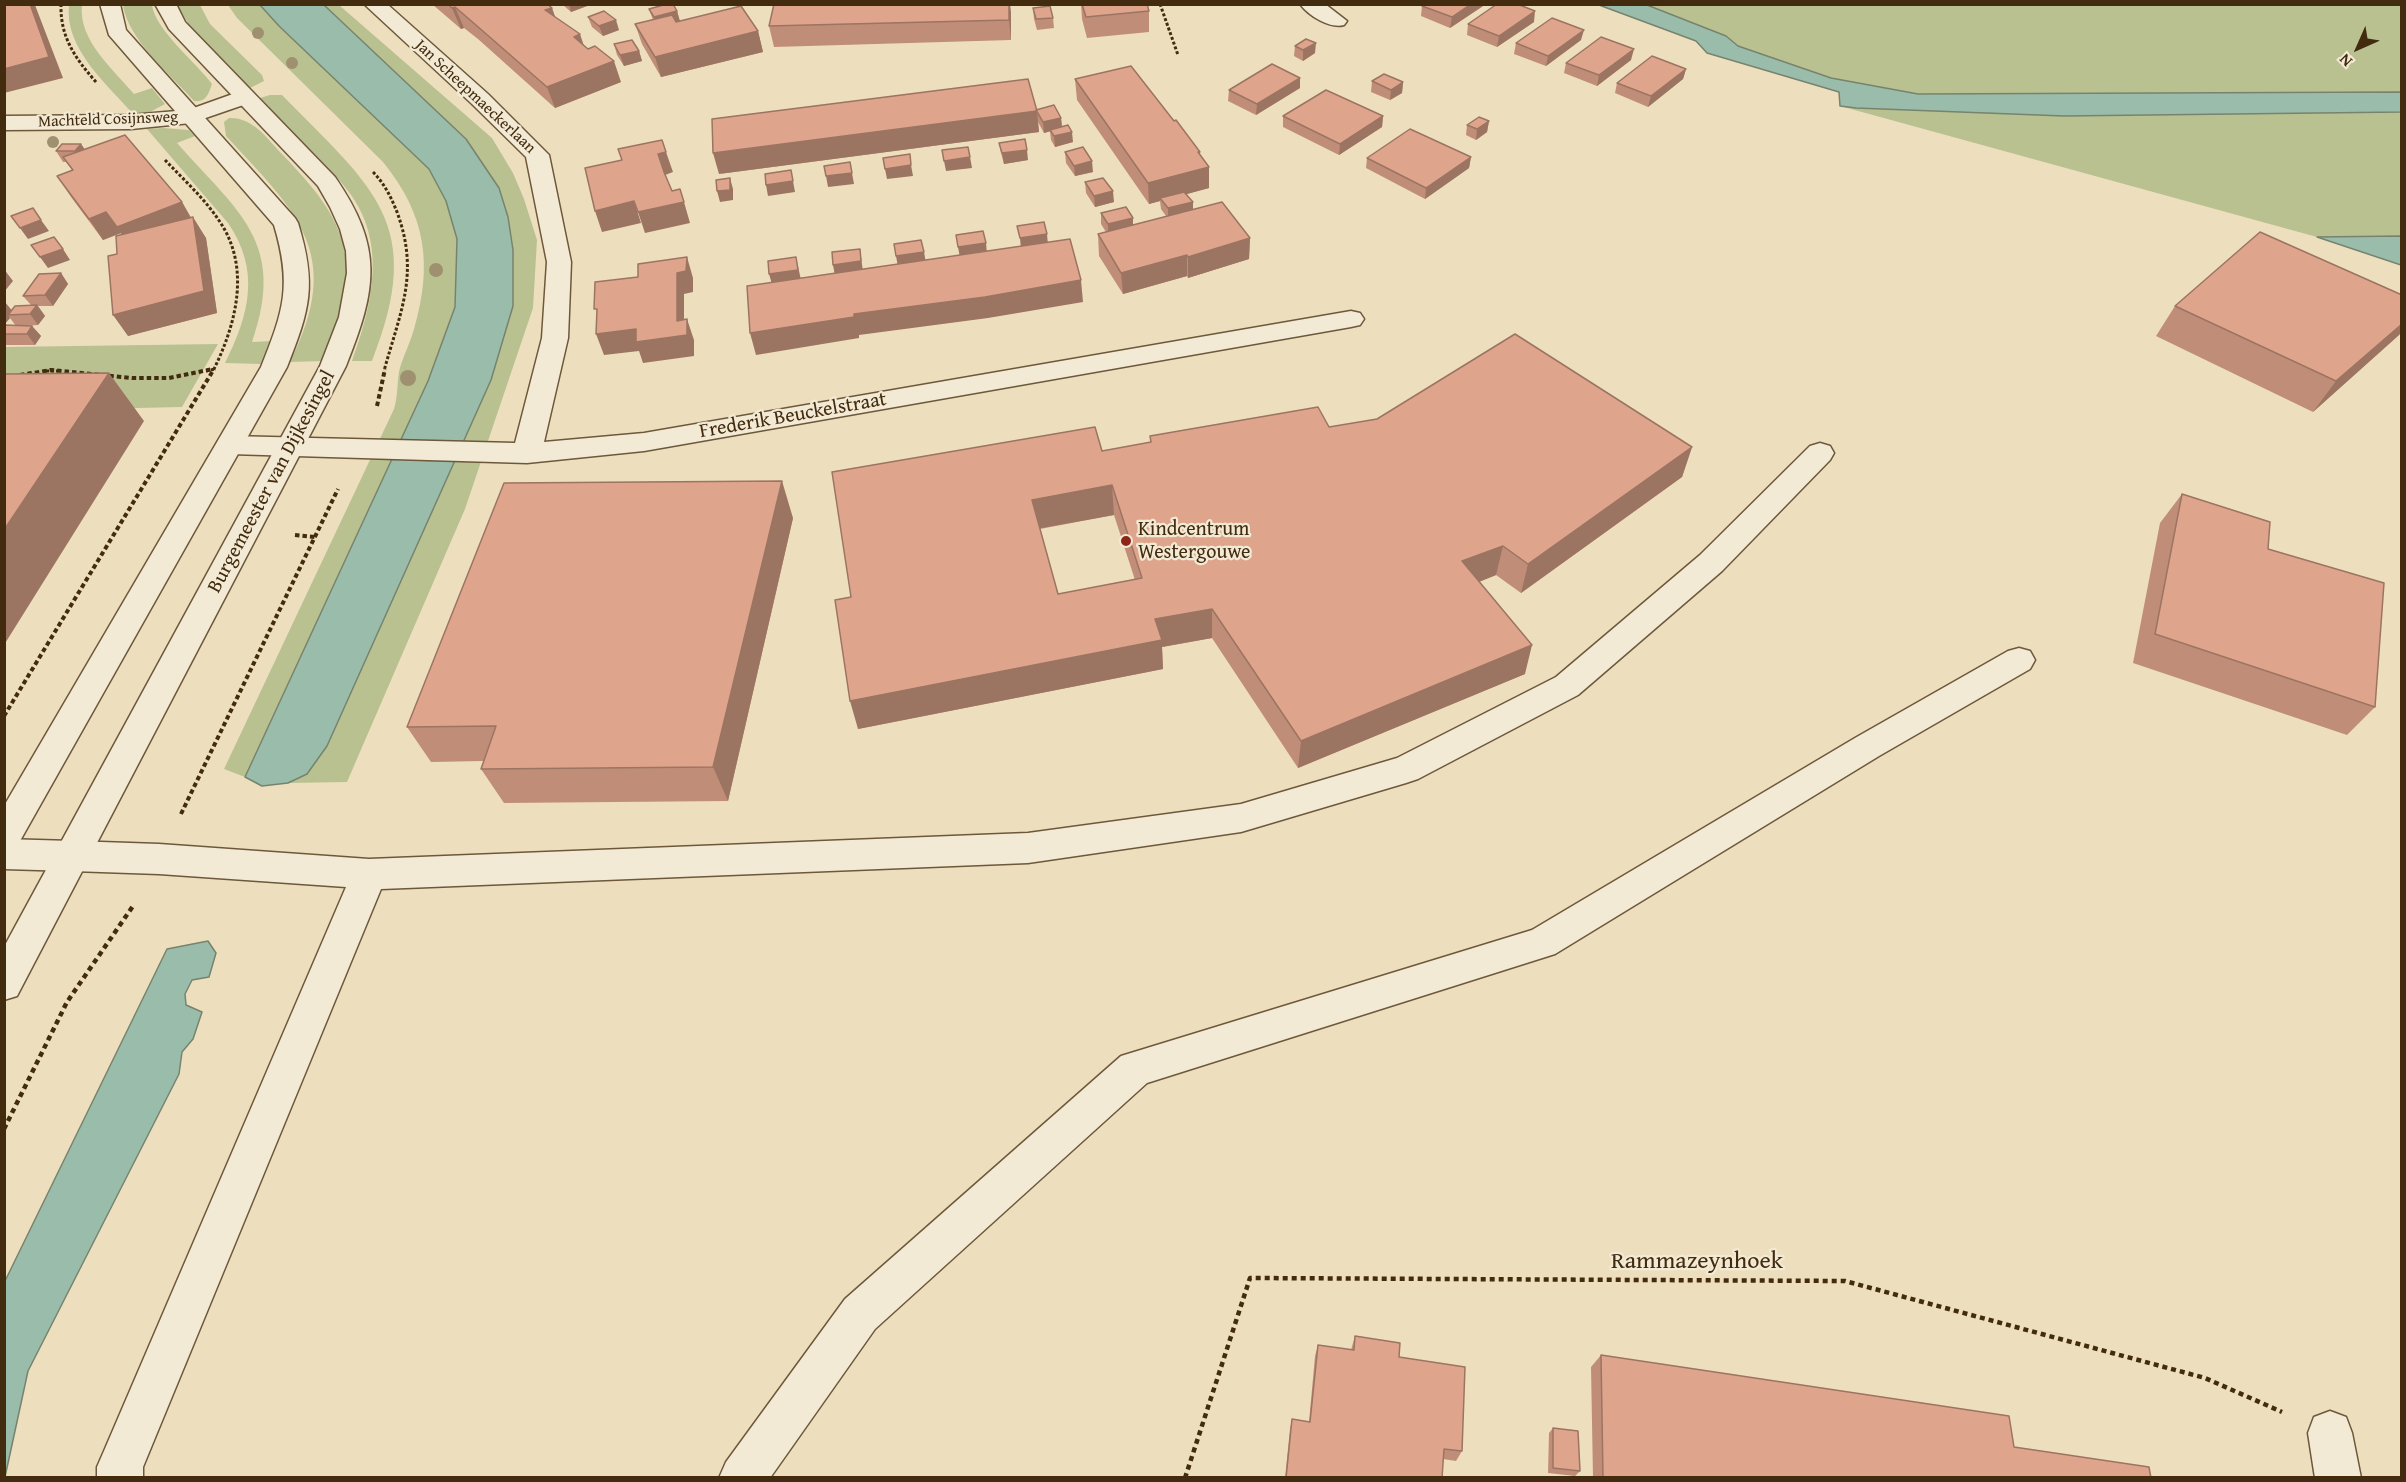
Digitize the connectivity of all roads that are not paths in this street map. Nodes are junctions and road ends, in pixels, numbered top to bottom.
1 (110, 4) edge
2 (165, 4) edge
3 (374, 4) edge
4 (1310, 4) edge
5 (1337, 21) dead end
6 (244, 97) junction
7 (191, 116) junction
8 (4, 123) edge
9 (1351, 319) dead end
10 (230, 445) junction
11 (290, 448) junction
12 (527, 453) junction
13 (1820, 453) dead end
14 (2019, 660) dead end
15 (4, 838) edge
16 (4, 854) edge
17 (72, 855) junction
18 (369, 874) junction
19 (4, 984) edge
20 (2330, 1433) road end
21 (120, 1478) edge
22 (742, 1478) edge
23 (2338, 1478) edge

1 - 7 street
2 - 6 street, Burgemeester van Dijkesingel
3 - 12 street, Jan Scheepmaeckerlaan
4 - 5 street
6 - 7 street, Machteld Cosijnsweg
6 - 11 street, Burgemeester van Dijkesingel
7 - 8 street, Machteld Cosijnsweg
7 - 10 street
9 - 12 street, Frederik Beuckelstraat
10 - 11 street, Frederik Beuckelstraat
10 - 15 street
11 - 12 street, Frederik Beuckelstraat
11 - 17 street, Burgemeester van Dijkesingel
13 - 18 street
14 - 22 street
16 - 17 street
17 - 18 street
17 - 19 street, Burgemeester van Dijkesingel
18 - 21 street
20 - 23 street

